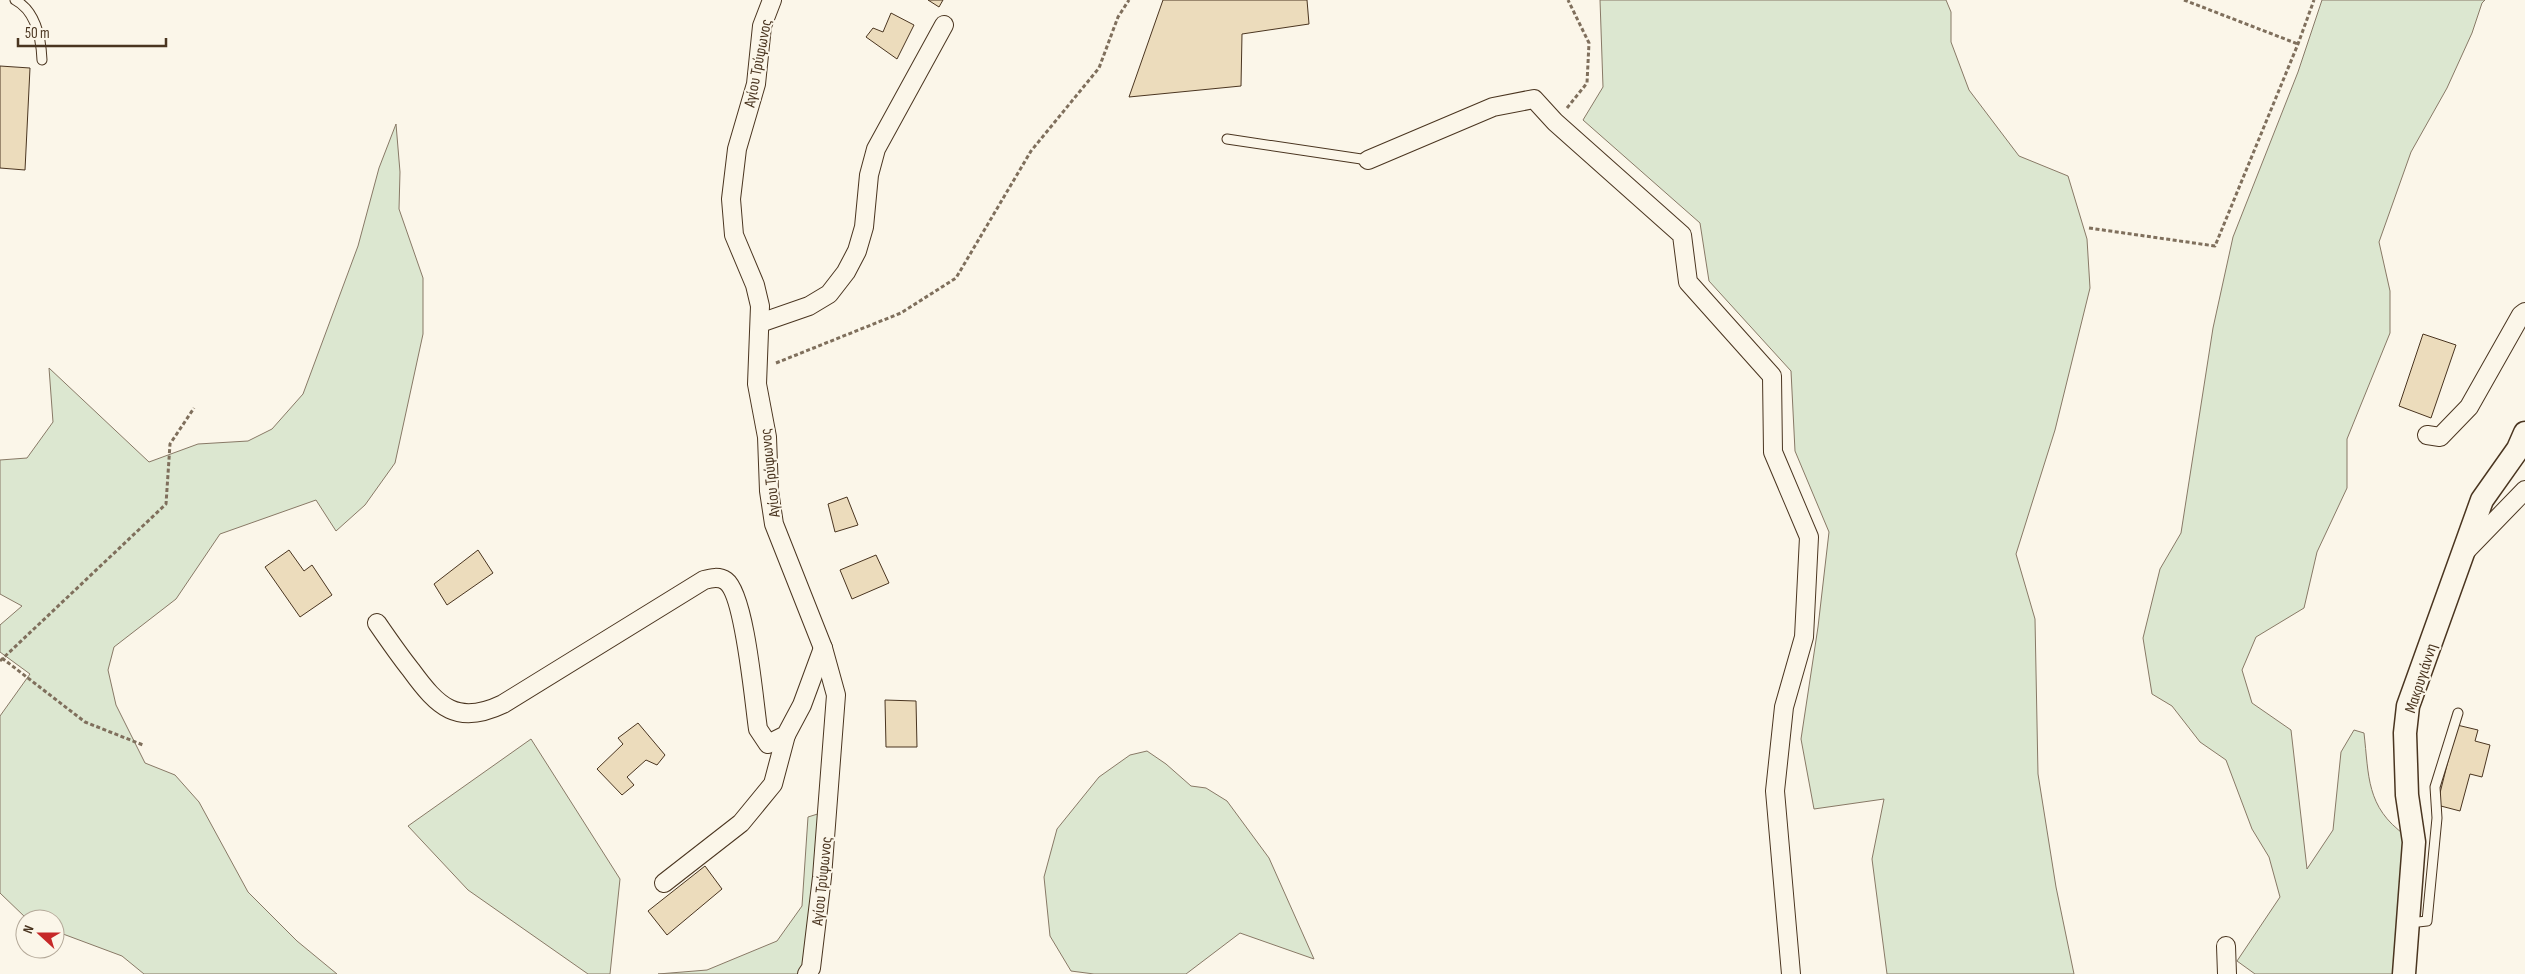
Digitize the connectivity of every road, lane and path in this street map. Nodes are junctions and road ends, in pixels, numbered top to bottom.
1 (14, 0) edge
2 (772, 0) edge
3 (1130, 0) edge
4 (1568, 0) edge
5 (2184, 0) edge
6 (2314, 0) edge
7 (944, 25) dead end
8 (2298, 44) junction
9 (42, 60) dead end
10 (1555, 122) junction
11 (1227, 139) dead end
12 (1368, 160) joint
13 (2089, 228) dead end
14 (2525, 312) edge
15 (760, 323) junction
16 (756, 371) junction
17 (194, 408) dead end
18 (2525, 432) edge
19 (2427, 435) dead end
20 (2525, 490) edge
21 (2462, 555) junction
22 (376, 623) dead end
23 (823, 648) junction
24 (1, 659) edge
25 (2458, 713) dead end
26 (786, 735) junction
27 (143, 745) dead end
28 (664, 883) dead end
29 (2407, 925) junction
30 (2226, 946) dead end
31 (808, 974) edge
32 (1791, 974) edge
33 (2227, 974) edge
34 (2404, 974) edge

1 - 9 lane
2 - 15 street, Αγίου Τρύφωνος
3 - 16 path
4 - 10 path
5 - 8 path
6 - 8 path
7 - 15 street
8 - 13 path
10 - 12 street
10 - 32 street
11 - 12 lane
14 - 19 street
15 - 16 street, Αγίου Τρύφωνος
16 - 23 street, Αγίου Τρύφωνος
17 - 24 path
18 - 21 street, Μακρυγιάννη
20 - 21 street
21 - 29 street, Μακρυγιάννη
22 - 26 street
23 - 26 street
23 - 31 street, Αγίου Τρύφωνος
24 - 27 path
25 - 29 lane
26 - 28 street
29 - 34 street, Μακρυγιάννη
30 - 33 street

